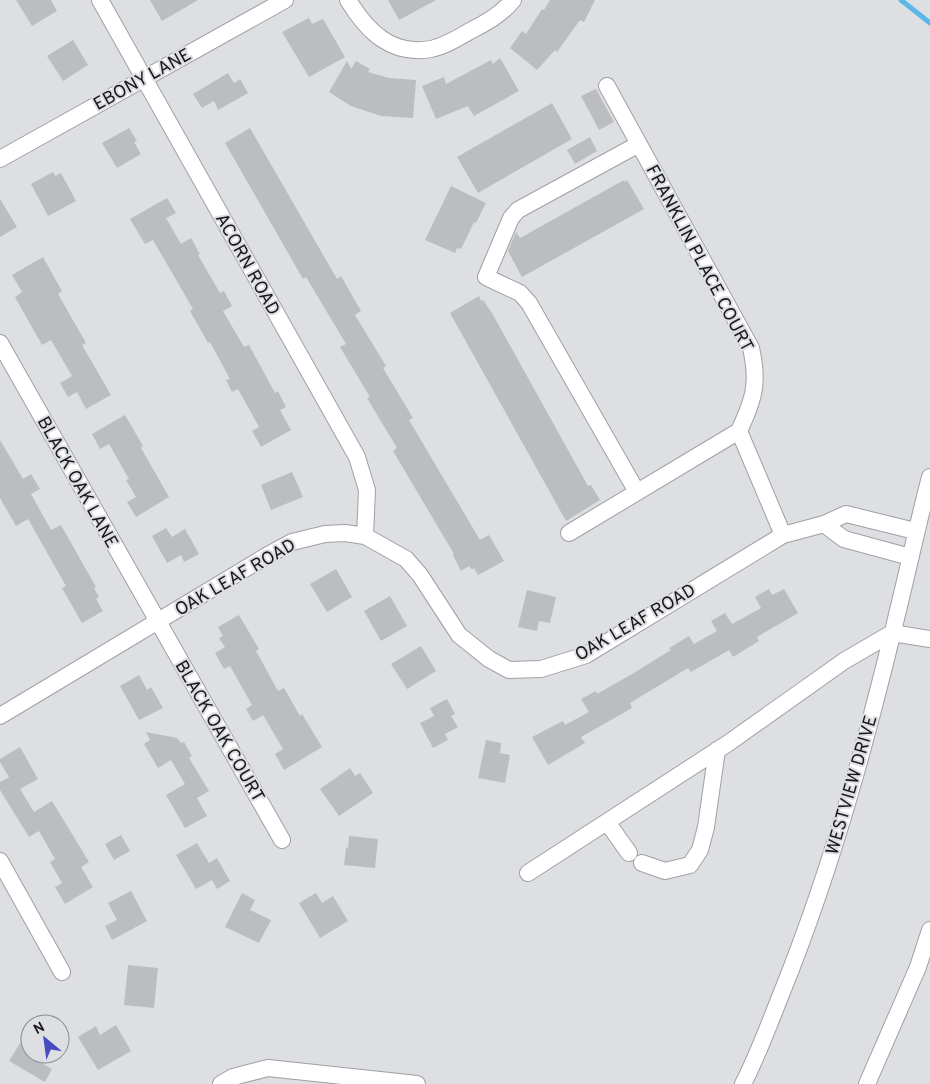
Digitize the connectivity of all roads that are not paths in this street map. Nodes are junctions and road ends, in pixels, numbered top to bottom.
1 (100, 0) edge
2 (285, 0) edge
3 (348, 0) edge
4 (513, 0) edge
5 (145, 78) junction
6 (608, 86) dead end
7 (639, 144) junction
8 (0, 159) edge
9 (0, 343) edge
10 (739, 431) junction
11 (930, 477) edge
12 (637, 492) junction
13 (824, 524) junction
14 (915, 531) junction
15 (569, 533) dead end
16 (784, 535) junction
17 (365, 536) junction
18 (910, 557) junction
19 (157, 621) junction
20 (892, 634) junction
21 (930, 639) edge
22 (0, 716) edge
23 (717, 750) junction
24 (607, 822) junction
25 (282, 840) dead end
26 (0, 861) edge
27 (528, 873) dead end
28 (930, 930) edge
29 (62, 972) dead end
30 (221, 1084) edge
31 (417, 1084) edge
32 (743, 1084) edge
33 (867, 1084) edge

1 - 5 street, ACORN ROAD
2 - 5 street, EBONY LANE
3 - 4 street
5 - 8 street, EBONY LANE
5 - 17 street, ACORN ROAD
6 - 7 street, FRANKLIN PLACE COURT
7 - 10 street, FRANKLIN PLACE COURT
7 - 12 street, FRANKLIN PLACE COURT
9 - 19 street, BLACK OAK LANE
10 - 12 street
10 - 16 street
11 - 14 street, WESTVIEW DRIVE
12 - 15 street
13 - 14 street, OAK LEAF ROAD
13 - 16 street, OAK LEAF ROAD
13 - 18 street
14 - 18 street, WESTVIEW DRIVE
16 - 17 street, OAK LEAF ROAD
17 - 19 street, OAK LEAF ROAD
18 - 20 street, WESTVIEW DRIVE
19 - 22 street, OAK LEAF ROAD
19 - 25 street, BLACK OAK COURT
20 - 21 street
20 - 23 street
20 - 32 street, WESTVIEW DRIVE
23 - 24 street
23 - 24 street
24 - 27 street
26 - 29 street
28 - 33 street
30 - 31 street

